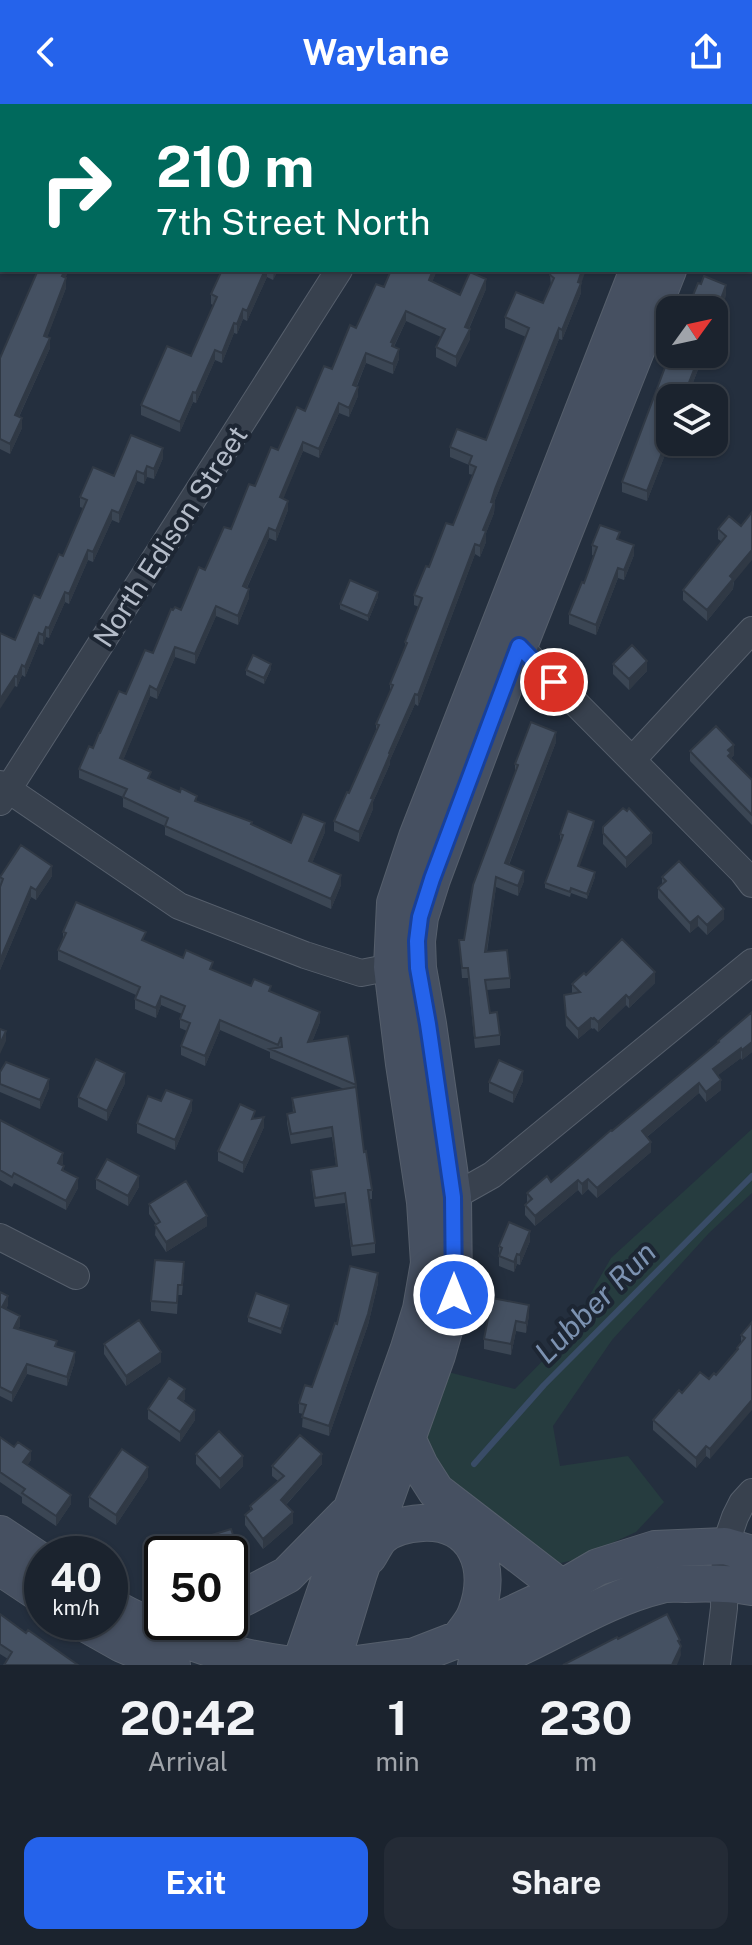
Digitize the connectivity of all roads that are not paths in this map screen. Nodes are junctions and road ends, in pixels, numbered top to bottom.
1 (338, 272) edge
2 (637, 272) edge
3 (667, 272) edge
4 (752, 630) edge
5 (508, 638) junction
6 (632, 760) junction
7 (3, 792) edge
8 (752, 884) edge
9 (752, 962) edge
10 (405, 968) junction
11 (439, 1200) junction
12 (0, 1237) edge
13 (76, 1276) dead end
14 (407, 1438) junction
15 (752, 1492) edge
16 (352, 1508) junction
17 (0, 1534) edge
18 (24, 1550) edge
19 (738, 1550) edge
20 (0, 1567) edge
21 (359, 1573) junction
22 (24, 1583) edge
23 (738, 1585) edge
24 (248, 1595) edge
25 (569, 1604) junction
26 (128, 1616) edge
27 (111, 1640) edge
28 (468, 1652) edge
29 (133, 1654) edge
30 (359, 1664) edge
31 (172, 1665) edge
32 (292, 1665) edge
33 (300, 1665) edge
34 (331, 1665) edge
35 (717, 1665) edge

1 - 7 street, North Edison Street
2 - 5 main road
3 - 5 main road
4 - 6 street
5 - 6 street
5 - 10 main road
6 - 8 street
7 - 10 street
9 - 11 street
10 - 11 main road
11 - 14 main road
11 - 16 main road
12 - 13 street
14 - 21 main road
14 - 25 main road
15 - 19 street
16 - 24 main road
16 - 33 main road
17 - 18 main road
19 - 23 street
19 - 25 main road
20 - 22 main road
21 - 28 main road
21 - 34 main road
23 - 25 main road
23 - 35 street
25 - 28 main road
26 - 32 main road
27 - 29 main road
28 - 30 main road
29 - 31 main road

